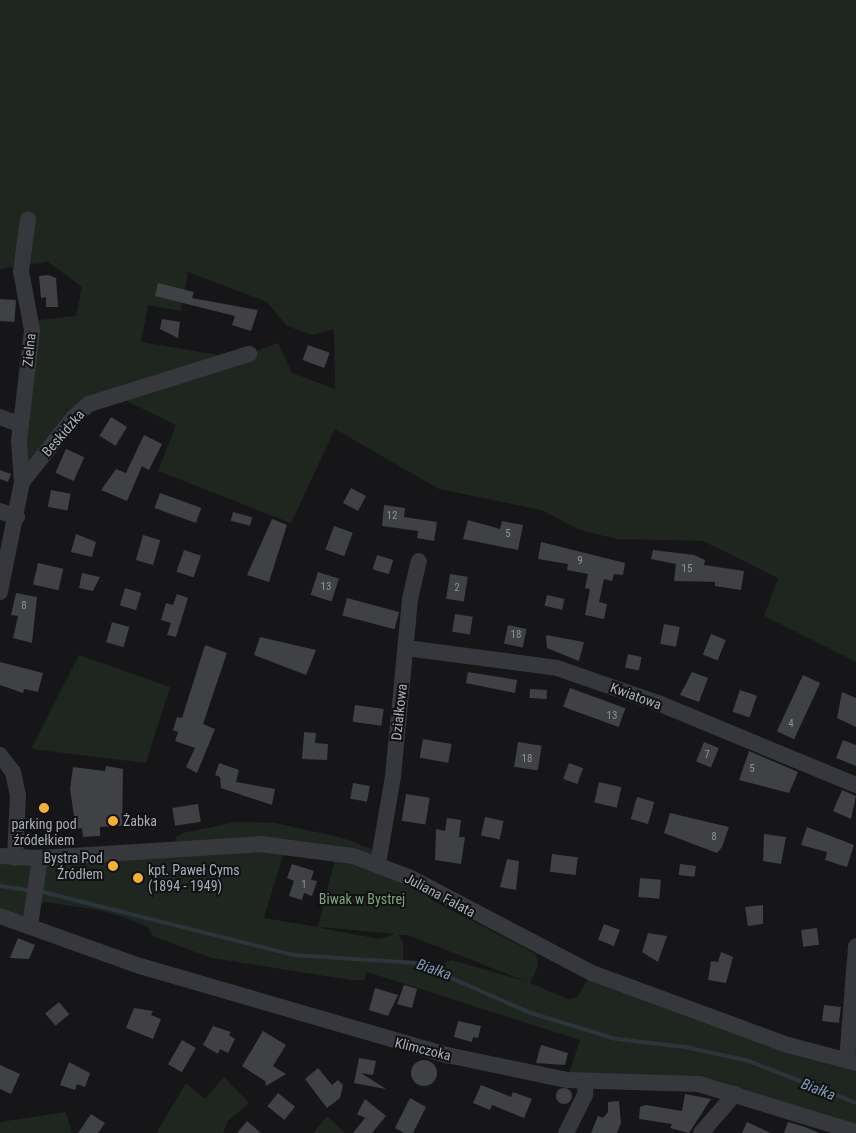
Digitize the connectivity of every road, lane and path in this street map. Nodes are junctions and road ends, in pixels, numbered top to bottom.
1 (28, 219) dead end
2 (249, 354) dead end
3 (0, 417) edge
4 (21, 425) junction
5 (22, 482) junction
6 (0, 511) edge
7 (17, 517) junction
8 (419, 561) dead end
9 (0, 592) edge
10 (406, 648) junction
11 (0, 755) edge
12 (856, 785) edge
13 (7, 857) edge
14 (378, 864) junction
15 (40, 865) junction
16 (0, 916) edge
17 (30, 926) junction
18 (856, 946) edge
19 (851, 1062) edge
20 (586, 1081) junction
21 (735, 1094) junction
22 (856, 1132) edge
23 (566, 1133) edge
24 (701, 1133) edge

1 - 4 street, Zielna
2 - 5 street, Beskidzka
3 - 4 street
4 - 5 street, Zielna
5 - 7 street
6 - 7 street
7 - 9 street
8 - 10 street, Działkowa
10 - 12 street, Kwiatowa
10 - 14 street, Działkowa
11 - 13 street
13 - 15 street, Juliana Fałata
14 - 15 street, Juliana Fałata
14 - 19 street, Juliana Fałata
15 - 17 street
16 - 17 street, Klimczoka
17 - 20 street, Klimczoka
18 - 19 street
20 - 21 street, Klimczoka
20 - 23 street
21 - 22 street, Klimczoka
21 - 24 street

